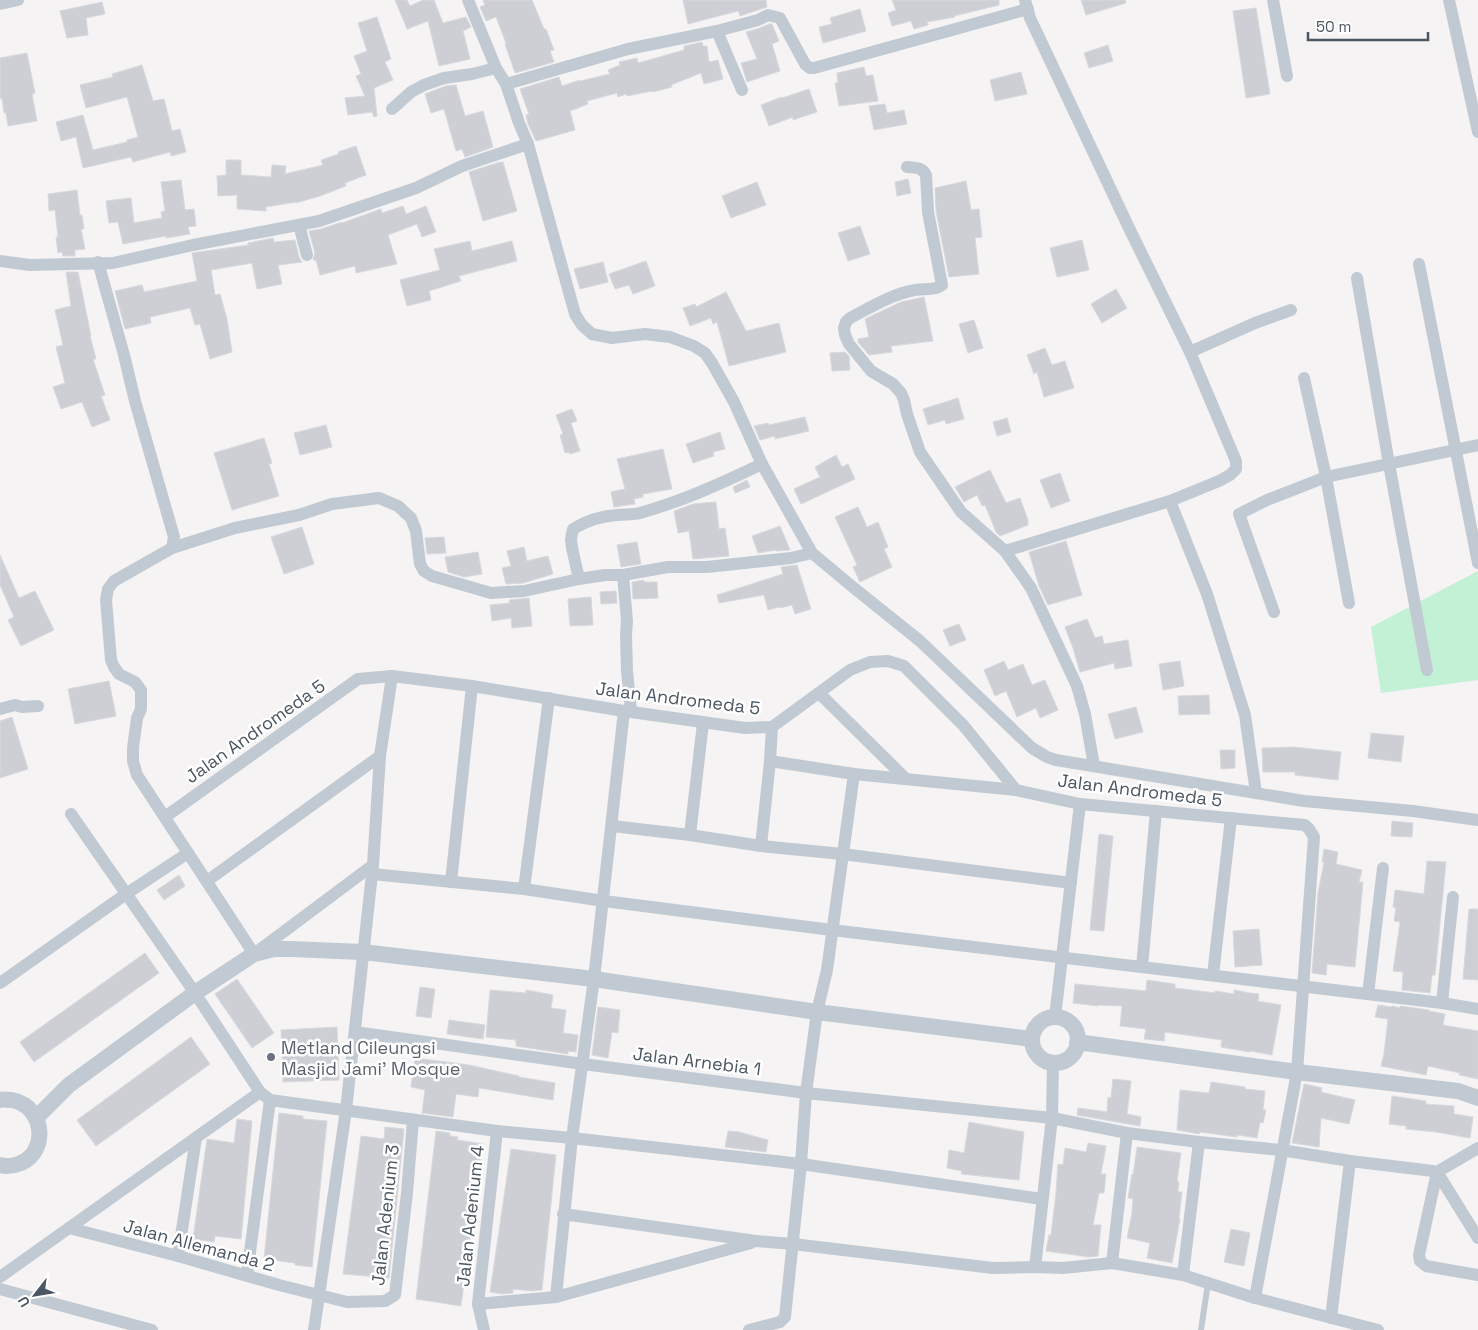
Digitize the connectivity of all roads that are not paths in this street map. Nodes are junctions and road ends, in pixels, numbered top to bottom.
1 (18, 0) edge
2 (468, 0) edge
3 (1273, 0) edge
4 (1449, 0) edge
5 (0, 4) edge
6 (1026, 4) edge
7 (717, 31) junction
8 (496, 68) junction
9 (1287, 76) dead end
10 (506, 84) junction
11 (742, 90) dead end
12 (1474, 97) edge
13 (392, 109) dead end
14 (1478, 132) edge
15 (528, 144) junction
16 (907, 168) dead end
17 (299, 225) junction
18 (307, 254) dead end
19 (0, 261) edge
20 (98, 262) junction
21 (1419, 264) dead end
22 (1357, 278) dead end
23 (1292, 310) dead end
24 (1190, 352) junction
25 (1304, 378) dead end
26 (1478, 445) edge
27 (1456, 450) junction
28 (762, 464) junction
29 (1389, 464) junction
30 (1326, 478) junction
31 (1170, 501) junction
32 (172, 548) junction
33 (1006, 551) junction
34 (812, 553) junction
35 (1478, 563) edge
36 (623, 575) junction
37 (579, 579) junction
38 (1349, 603) dead end
39 (1274, 612) dead end
40 (1427, 670) dead end
41 (392, 676) junction
42 (472, 686) junction
43 (819, 693) junction
44 (549, 698) junction
45 (38, 706) dead end
46 (0, 710) edge
47 (628, 711) junction
48 (703, 723) junction
49 (772, 727) junction
50 (380, 756) junction
51 (770, 761) junction
52 (1094, 766) junction
53 (854, 774) junction
54 (906, 779) junction
55 (1016, 790) junction
56 (1256, 793) junction
57 (1080, 804) junction
58 (1156, 812) junction
59 (71, 814) dead end
60 (165, 817) junction
61 (1231, 818) junction
62 (1478, 820) edge
63 (612, 826) junction
64 (690, 834) junction
65 (761, 846) junction
66 (188, 854) junction
67 (842, 854) junction
68 (1383, 868) dead end
69 (372, 870) junction
70 (207, 881) junction
71 (451, 882) junction
72 (1070, 883) junction
73 (524, 888) junction
74 (126, 894) junction
75 (1453, 897) dead end
76 (604, 901) junction
77 (832, 930) junction
78 (363, 952) junction
79 (254, 954) junction
80 (1062, 957) junction
81 (1142, 967) junction
82 (1213, 975) junction
83 (594, 979) junction
84 (0, 982) edge
85 (1302, 986) junction
86 (195, 993) junction
87 (1368, 994) junction
88 (1442, 1003) junction
89 (1478, 1009) edge
90 (817, 1012) junction
91 (1055, 1017) junction
92 (355, 1032) junction
93 (1032, 1039) junction
94 (1077, 1042) junction
95 (1053, 1063) junction
96 (583, 1064) junction
97 (1296, 1072) junction
98 (806, 1092) junction
99 (265, 1096) junction
100 (1478, 1098) edge
101 (0, 1100) edge
102 (346, 1110) junction
103 (36, 1118) junction
104 (1052, 1118) junction
105 (412, 1120) junction
106 (497, 1131) junction
107 (1127, 1133) junction
108 (196, 1138) junction
109 (572, 1138) junction
110 (1199, 1142) junction
111 (1478, 1148) edge
112 (1282, 1150) junction
113 (1350, 1161) junction
114 (801, 1164) junction
115 (0, 1165) edge
116 (1437, 1172) junction
117 (1042, 1199) junction
118 (563, 1214) junction
119 (69, 1228) junction
120 (1478, 1238) edge
121 (756, 1242) junction
122 (793, 1244) junction
123 (178, 1256) junction
124 (1112, 1263) junction
125 (1035, 1267) junction
126 (247, 1275) junction
127 (1183, 1275) junction
128 (1478, 1275) edge
129 (0, 1277) edge
130 (1208, 1283) junction
131 (0, 1289) edge
132 (319, 1295) junction
133 (556, 1297) junction
134 (1255, 1298) junction
135 (478, 1304) junction
136 (1331, 1318) junction
137 (152, 1330) edge
138 (314, 1330) edge
139 (484, 1330) edge
140 (750, 1330) edge
141 (1200, 1330) edge
142 (1378, 1330) edge

1 - 5 street
2 - 8 street
3 - 9 street
4 - 12 street
6 - 7 street
6 - 24 street
7 - 10 street
7 - 11 street
8 - 10 street
8 - 13 street
10 - 15 street
12 - 14 street
15 - 17 street
15 - 28 street
16 - 33 street
17 - 18 street
17 - 20 street
19 - 20 street
20 - 32 street
21 - 27 street
22 - 29 street
23 - 24 street
24 - 31 street
25 - 30 street
26 - 27 street
27 - 29 street
27 - 35 street
28 - 34 street
28 - 37 street
29 - 30 street
29 - 40 street
30 - 38 street
30 - 39 street
31 - 33 street
31 - 56 street
32 - 37 street
32 - 60 street
33 - 52 street
34 - 36 street
34 - 52 street
36 - 37 street
36 - 47 street
41 - 42 street, Jalan Andromeda 5
41 - 50 street
41 - 60 street, Jalan Andromeda 5
42 - 44 street, Jalan Andromeda 5
42 - 71 street
43 - 49 street, Jalan Andromeda 5
43 - 54 street
43 - 55 street, Jalan Andromeda 5
44 - 47 street, Jalan Andromeda 5
44 - 73 street
45 - 46 street
47 - 48 street, Jalan Andromeda 5
47 - 63 street
48 - 49 street, Jalan Andromeda 5
48 - 64 street
49 - 51 street
50 - 69 street
50 - 70 street
51 - 53 street
51 - 65 street
52 - 56 street
53 - 54 street
53 - 67 street
54 - 55 street
55 - 57 street, Jalan Andromeda 5
56 - 62 street
57 - 58 street, Jalan Andromeda 5
57 - 72 street
58 - 61 street, Jalan Andromeda 5
58 - 81 street
59 - 74 street
60 - 66 street
61 - 82 street
61 - 85 street, Jalan Andromeda 5
63 - 64 street
63 - 76 street
64 - 65 street
65 - 67 street
66 - 70 street
66 - 74 street
67 - 72 street
67 - 77 street
68 - 87 street
69 - 71 street
69 - 78 street
69 - 79 street
70 - 79 street
71 - 73 street
72 - 80 street
73 - 76 street
74 - 84 street
74 - 86 street
75 - 88 street
76 - 77 street
76 - 83 street
77 - 80 street
77 - 90 street
78 - 79 street
78 - 83 street
78 - 92 street
79 - 86 street
80 - 81 street
80 - 91 street
81 - 82 street
82 - 85 street
83 - 90 street
83 - 96 street
85 - 87 street
85 - 97 street
86 - 99 street
86 - 103 street
87 - 88 street
88 - 89 street
90 - 93 street
90 - 98 street
91 - 93 street
91 - 94 street
92 - 96 street, Jalan Arnebia 1
92 - 102 street
93 - 95 street
94 - 95 street
94 - 97 street
95 - 104 street
96 - 98 street, Jalan Arnebia 1
96 - 109 street
97 - 100 street
97 - 112 street
98 - 104 street, Jalan Arnebia 1
98 - 114 street
99 - 102 street
99 - 108 street
99 - 126 street
101 - 103 street
102 - 105 street
102 - 132 street
103 - 115 street
104 - 107 street, Jalan Arnebia 1
104 - 117 street
105 - 106 street
105 - 132 street, Jalan Adenium 3
106 - 109 street
106 - 135 street, Jalan Adenium 4
107 - 110 street, Jalan Arnebia 1
107 - 124 street
108 - 119 street
108 - 123 street
109 - 114 street
109 - 118 street
110 - 112 street, Jalan Arnebia 1
110 - 127 street
111 - 116 street
112 - 113 street, Jalan Arnebia 1
112 - 134 street
113 - 116 street, Jalan Arnebia 1
113 - 136 street
114 - 117 street
114 - 122 street
116 - 120 street
116 - 128 street
117 - 125 street
118 - 121 street
118 - 133 street
119 - 123 street, Jalan Allemanda 2
119 - 129 street
121 - 122 street
121 - 133 street
122 - 125 street
122 - 140 street
123 - 126 street, Jalan Allemanda 2
124 - 125 street
124 - 127 street
126 - 132 street, Jalan Allemanda 2
127 - 130 street
130 - 134 street
130 - 141 lane
131 - 137 street
132 - 138 street
133 - 135 street
134 - 136 street
135 - 139 street, Jalan Adenium 4
136 - 142 street

